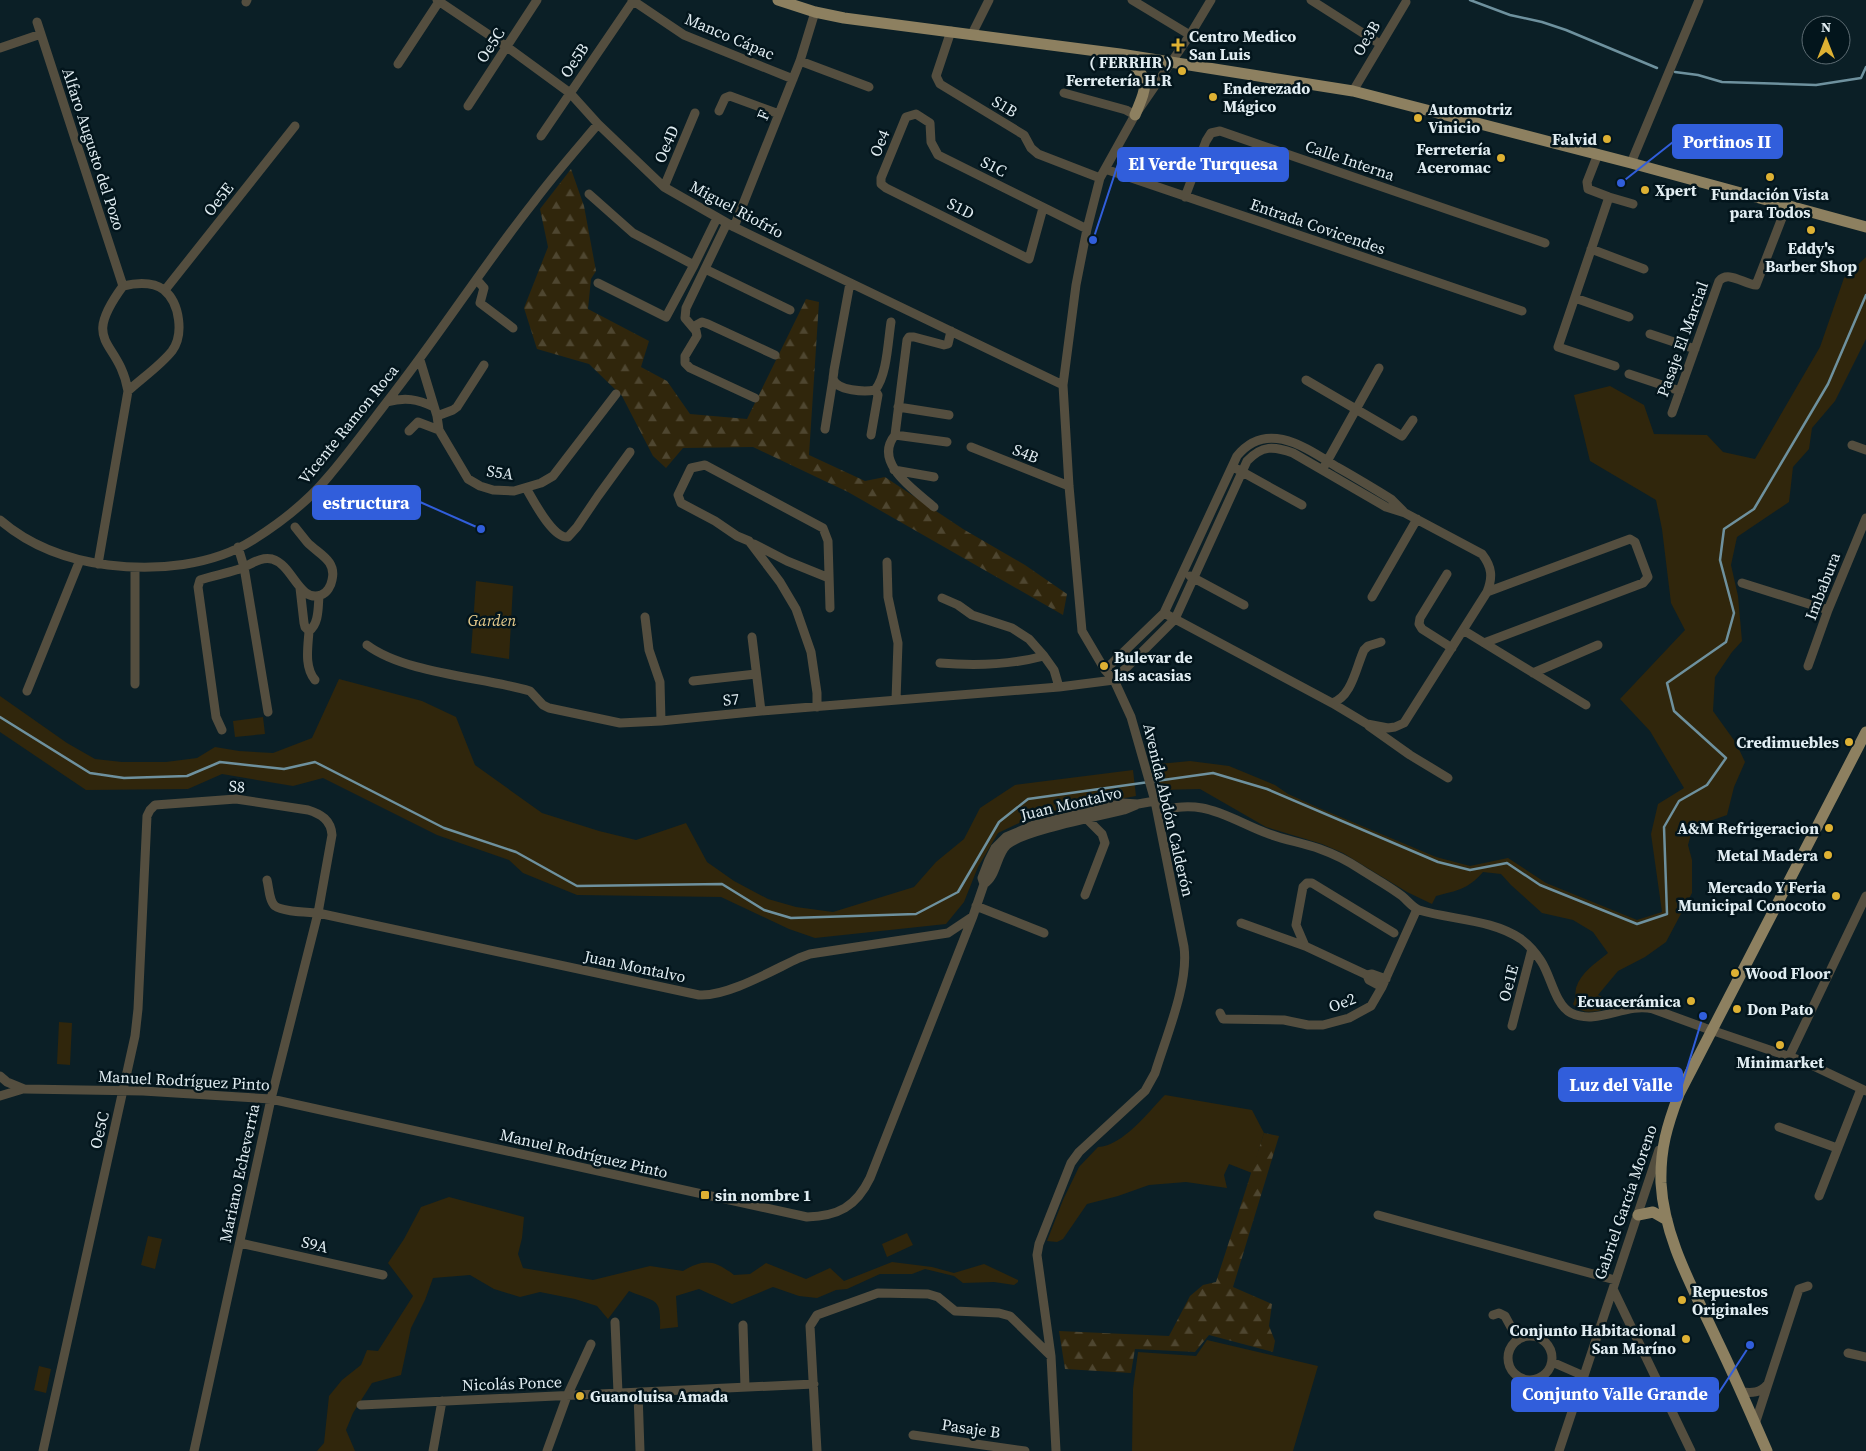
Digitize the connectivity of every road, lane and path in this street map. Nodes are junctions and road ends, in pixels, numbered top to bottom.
1 (439, 0) edge
2 (537, 0) edge
3 (778, 0) edge
4 (989, 0) edge
5 (1132, 0) edge
6 (1211, 0) edge
7 (1312, 0) edge
8 (1699, 0) edge
9 (632, 1) edge
10 (1406, 2) dead end
11 (815, 12) junction
12 (37, 22) dead end
13 (951, 31) junction
14 (41, 34) junction
15 (972, 34) junction
16 (1190, 35) junction
17 (1380, 44) junction
18 (507, 47) junction
19 (0, 48) edge
20 (1120, 54) junction
21 (800, 60) junction
22 (1172, 63) junction
23 (398, 64) dead end
24 (793, 79) junction
25 (869, 87) dead end
26 (1353, 91) junction
27 (570, 93) junction
28 (1064, 93) dead end
29 (468, 106) dead end
30 (718, 111) dead end
31 (695, 113) dead end
32 (779, 114) junction
33 (910, 114) joint
34 (1135, 115) junction
35 (598, 124) junction
36 (295, 126) dead end
37 (541, 136) dead end
38 (1598, 154) junction
39 (1631, 163) junction
40 (1102, 173) junction
41 (881, 184) joint
42 (664, 187) junction
43 (589, 194) dead end
44 (1185, 198) junction
45 (1609, 198) junction
46 (1634, 204) dead end
47 (1787, 205) junction
48 (1043, 208) junction
49 (717, 218) junction
50 (731, 225) junction
51 (1866, 227) edge
52 (1087, 229) junction
53 (1545, 243) dead end
54 (1591, 249) junction
55 (694, 265) junction
56 (705, 269) junction
57 (1644, 269) dead end
58 (477, 280) junction
59 (598, 283) dead end
60 (850, 283) junction
61 (123, 286) junction
62 (165, 290) junction
63 (1575, 298) junction
64 (790, 310) dead end
65 (1522, 311) dead end
66 (1630, 317) dead end
67 (892, 322) dead end
68 (513, 328) dead end
69 (693, 328) junction
70 (951, 331) junction
71 (1650, 334) dead end
72 (1695, 349) junction
73 (775, 355) dead end
74 (420, 360) junction
75 (484, 365) dead end
76 (1614, 366) dead end
77 (1379, 368) dead end
78 (1629, 374) dead end
79 (834, 379) junction
80 (1306, 380) dead end
81 (1063, 385) junction
82 (875, 390) junction
83 (128, 391) junction
84 (1680, 391) junction
85 (616, 394) dead end
86 (755, 398) dead end
87 (387, 402) junction
88 (434, 406) junction
89 (898, 408) junction
90 (1356, 409) junction
91 (1672, 413) dead end
92 (437, 416) junction
93 (949, 416) dead end
94 (1413, 420) dead end
95 (825, 429) dead end
96 (439, 430) junction
97 (409, 431) dead end
98 (871, 435) dead end
99 (895, 435) junction
100 (947, 442) dead end
101 (1852, 445) dead end
102 (971, 447) dead end
103 (1866, 450) edge
104 (630, 452) dead end
105 (1328, 461) junction
106 (1232, 467) junction
107 (1322, 469) junction
108 (894, 470) junction
109 (1242, 471) junction
110 (1351, 475) junction
111 (934, 477) dead end
112 (1345, 483) junction
113 (1069, 486) junction
114 (526, 488) junction
115 (1302, 505) dead end
116 (934, 507) dead end
117 (1405, 513) junction
118 (1209, 518) junction
119 (1866, 518) edge
120 (1417, 519) junction
121 (0, 520) edge
122 (1219, 522) junction
123 (295, 527) dead end
124 (749, 541) junction
125 (238, 547) junction
126 (80, 560) junction
127 (787, 561) junction
128 (887, 562) dead end
129 (98, 564) junction
130 (135, 567) junction
131 (244, 567) junction
132 (1183, 573) junction
133 (1447, 574) dead end
134 (775, 575) junction
135 (829, 578) junction
136 (1194, 578) junction
137 (1742, 583) dead end
138 (300, 588) junction
139 (1487, 592) junction
140 (319, 596) junction
141 (1372, 597) dead end
142 (942, 598) dead end
143 (1244, 605) dead end
144 (830, 608) dead end
145 (1828, 610) junction
146 (1164, 614) junction
147 (645, 618) dead end
148 (1175, 619) junction
149 (1463, 630) junction
150 (309, 631) junction
151 (752, 637) dead end
152 (1381, 642) dead end
153 (1484, 643) junction
154 (367, 644) dead end
155 (1598, 645) dead end
156 (1452, 648) junction
157 (1044, 656) junction
158 (940, 663) dead end
159 (1808, 666) dead end
160 (1105, 670) junction
161 (1533, 673) junction
162 (756, 674) junction
163 (315, 680) dead end
164 (1114, 680) junction
165 (693, 681) dead end
166 (135, 684) dead end
167 (1059, 687) junction
168 (27, 691) dead end
169 (896, 700) junction
170 (1332, 703) junction
171 (1586, 705) dead end
172 (817, 707) junction
173 (761, 711) junction
174 (268, 712) dead end
175 (660, 721) junction
176 (1367, 724) junction
177 (222, 730) dead end
178 (1866, 732) edge
179 (1448, 778) dead end
180 (1154, 796) junction
181 (1138, 804) junction
182 (150, 810) joint
183 (1157, 810) junction
184 (323, 816) joint
185 (1087, 820) junction
186 (267, 880) dead end
187 (984, 884) junction
188 (1085, 895) dead end
189 (1866, 896) edge
190 (976, 906) junction
191 (1417, 909) junction
192 (318, 913) junction
193 (973, 916) junction
194 (1241, 923) dead end
195 (1296, 925) junction
196 (1044, 933) dead end
197 (1394, 933) dead end
198 (1282, 938) junction
199 (1305, 946) junction
200 (1532, 949) junction
201 (1384, 983) junction
202 (1220, 1013) dead end
203 (1512, 1026) dead end
204 (1711, 1030) junction
205 (1789, 1056) junction
206 (0, 1076) edge
207 (24, 1089) junction
208 (1863, 1090) edge
209 (123, 1091) junction
210 (0, 1096) edge
211 (271, 1099) junction
212 (1779, 1127) dead end
213 (1666, 1130) junction
214 (1837, 1148) junction
215 (1818, 1196) dead end
216 (1378, 1215) dead end
217 (1638, 1215) junction
218 (1666, 1220) junction
219 (240, 1243) junction
220 (383, 1275) dead end
221 (1614, 1285) junction
222 (1808, 1286) dead end
223 (1493, 1315) dead end
224 (615, 1322) dead end
225 (743, 1326) dead end
226 (1518, 1340) junction
227 (591, 1344) dead end
228 (1848, 1353) dead end
229 (1051, 1356) junction
230 (1866, 1357) edge
231 (1552, 1362) junction
232 (1584, 1376) junction
233 (814, 1384) junction
234 (1767, 1385) junction
235 (745, 1387) junction
236 (1742, 1392) junction
237 (618, 1393) junction
238 (638, 1393) junction
239 (567, 1396) junction
240 (442, 1401) junction
241 (360, 1405) dead end
242 (1755, 1424) junction
243 (913, 1435) dead end
244 (43, 1451) edge
245 (194, 1451) edge
246 (433, 1451) edge
247 (548, 1451) edge
248 (640, 1451) edge
249 (817, 1451) edge
250 (1025, 1451) edge
251 (1056, 1451) edge
252 (1559, 1451) edge
253 (1691, 1451) edge
254 (1767, 1451) edge

1 - 18 street, Miguel Riofrío
1 - 23 street
2 - 18 street, Oe5C
3 - 11 main road
4 - 15 street
5 - 16 street
6 - 16 street, Avenida Abdón Calderón
7 - 17 street
8 - 39 street
9 - 24 street, Manco Cápac
9 - 27 street, Oe5B
10 - 17 street, Oe3B
11 - 13 main road
11 - 21 street, F
12 - 14 street, Alfaro Augusto del Pozo
13 - 15 main road
13 - 40 street, S1B
14 - 19 street
14 - 61 street, Alfaro Augusto del Pozo
15 - 20 main road
16 - 22 street, Avenida Abdón Calderón
17 - 26 street, Oe3B
18 - 27 street, Miguel Riofrío
18 - 29 street, Oe5C
20 - 22 main road
20 - 34 main road
21 - 24 street, F
21 - 25 street
22 - 26 main road
22 - 34 street, Avenida Abdón Calderón
24 - 32 street, F
26 - 38 main road
27 - 35 street, Miguel Riofrío
27 - 37 street, Oe5B
28 - 34 street
30 - 32 street
31 - 42 street, Oe4D
32 - 50 street, F
33 - 41 street, Oe4
33 - 48 street, S1C
34 - 40 street, Avenida Abdón Calderón
35 - 42 street, Miguel Riofrío
35 - 58 street, Vicente Ramon Roca
36 - 62 street, Oe5E
38 - 39 main road
38 - 45 street
39 - 47 main road
40 - 44 street, Entrada Covicendes
40 - 52 street, Avenida Abdón Calderón
41 - 48 street, S1D
42 - 49 street, Miguel Riofrío
43 - 55 street
44 - 53 street, Calle Interna
44 - 65 street, Entrada Covicendes
45 - 46 street
45 - 54 street
47 - 51 main road
47 - 72 street, Pasaje El Marcial
48 - 52 street, S1C
49 - 50 street, Miguel Riofrío
49 - 55 street
50 - 56 street, F
50 - 60 street, Miguel Riofrío
52 - 81 street, Avenida Abdón Calderón
54 - 57 street
54 - 63 street
55 - 59 street
56 - 64 street
56 - 69 street, F
58 - 68 street
58 - 74 street, Vicente Ramon Roca
60 - 70 street, Miguel Riofrío
60 - 79 street
61 - 62 street
61 - 83 street
62 - 83 street
63 - 66 street
63 - 76 street
67 - 82 street
69 - 73 street
69 - 86 street
70 - 81 street, Miguel Riofrío
70 - 89 street
71 - 72 street
72 - 84 street, Pasaje El Marcial
74 - 87 street, Vicente Ramon Roca
74 - 88 street, S5A
75 - 92 street
77 - 90 street
78 - 84 street
79 - 82 street
79 - 95 street
80 - 90 street
81 - 113 street, Avenida Abdón Calderón
82 - 98 street
83 - 129 street
84 - 91 street, Pasaje El Marcial
85 - 114 street, S5A
87 - 88 street
87 - 125 street, Vicente Ramon Roca
88 - 92 street, S5A
89 - 93 street
89 - 99 street
90 - 94 street
90 - 105 street
92 - 96 street, S5A
96 - 97 street
96 - 114 street, S5A
99 - 100 street
99 - 108 street
101 - 103 street
102 - 113 street, S4B
104 - 114 street
105 - 106 street
105 - 107 street
105 - 110 street
106 - 109 street
106 - 118 street
107 - 109 street
107 - 112 street
108 - 111 street
108 - 116 street
109 - 115 street
109 - 122 street
110 - 112 street
110 - 117 street
112 - 117 street
113 - 160 street, Avenida Abdón Calderón
117 - 120 street
118 - 122 street
118 - 132 street
119 - 145 street, Imbabura
120 - 139 street
120 - 141 street
121 - 126 street, Vicente Ramon Roca
122 - 136 street
123 - 140 street
124 - 127 street
124 - 134 street
124 - 135 street
125 - 130 street, Vicente Ramon Roca
125 - 131 street
126 - 129 street, Vicente Ramon Roca
126 - 168 street
127 - 134 street
127 - 135 street
128 - 169 street
129 - 130 street, Vicente Ramon Roca
130 - 166 street
131 - 138 street
131 - 174 street
131 - 177 street
132 - 136 street
132 - 146 street
133 - 156 street
134 - 172 street
135 - 144 street
136 - 143 street
136 - 148 street
137 - 145 street
138 - 140 street
138 - 150 street
139 - 149 street
139 - 153 street
140 - 150 street
142 - 157 street
145 - 159 street, Imbabura
146 - 148 street
146 - 160 street
147 - 175 street
148 - 164 street
148 - 170 street
149 - 153 street
149 - 156 street
150 - 163 street
151 - 162 street
152 - 170 street
153 - 161 street
154 - 175 street, S7
155 - 161 street
156 - 176 street
157 - 158 street
157 - 167 street
160 - 164 street, Avenida Abdón Calderón
161 - 171 street
162 - 165 street
162 - 173 street
164 - 167 street, S7
164 - 180 street, Avenida Abdón Calderón
167 - 169 street, S7
169 - 172 street, S7
170 - 176 street
172 - 173 street, S7
173 - 175 street, S7
176 - 179 street
178 - 204 main road, Gabriel García Moreno
180 - 181 street, Juan Montalvo
180 - 183 street, Avenida Abdón Calderón
181 - 185 street, Juan Montalvo
181 - 187 street, Juan Montalvo
182 - 184 street, S8
182 - 209 street, Oe5C
183 - 191 street
183 - 229 street, Avenida Abdón Calderón
184 - 192 street, Mariano Echeverria
185 - 187 street, Juan Montalvo
185 - 188 street
186 - 192 street, Juan Montalvo
187 - 190 street, Juan Montalvo
189 - 205 street
190 - 193 street, Juan Montalvo
190 - 196 street
191 - 200 street
191 - 201 street, Oe2
192 - 193 street, Juan Montalvo
192 - 211 street, Mariano Echeverria
193 - 211 street, Manuel Rodríguez Pinto
194 - 198 street
195 - 197 street
195 - 198 street
195 - 199 street
198 - 199 street
199 - 201 street
200 - 203 street, Oe1E
200 - 204 street
201 - 202 street, Oe2
204 - 205 street
204 - 213 main road, Gabriel García Moreno
205 - 208 street
206 - 207 street, Manuel Rodríguez Pinto
207 - 209 street, Manuel Rodríguez Pinto
207 - 210 street
208 - 214 street
209 - 211 street, Manuel Rodríguez Pinto
209 - 244 street, Oe5C
211 - 219 street, Mariano Echeverria
212 - 214 street
213 - 217 street, Gabriel García Moreno
213 - 218 main road
214 - 215 street
216 - 221 street
217 - 218 main road
217 - 221 street, Gabriel García Moreno
218 - 236 main road
219 - 220 street, S9A
219 - 245 street, Mariano Echeverria
221 - 232 street, Gabriel García Moreno
221 - 253 street
222 - 234 street
223 - 226 street
224 - 237 street
225 - 235 street
226 - 231 street
226 - 231 street
227 - 239 street
228 - 230 street
229 - 233 street
229 - 251 street, Avenida Abdón Calderón
231 - 232 street
232 - 252 street, Gabriel García Moreno
233 - 235 street, Nicolás Ponce
233 - 249 street
234 - 236 street
234 - 242 street
235 - 238 street, Nicolás Ponce
236 - 242 main road
237 - 238 street, Nicolás Ponce
237 - 239 street, Nicolás Ponce
238 - 248 street
239 - 240 street, Nicolás Ponce
239 - 247 street
240 - 241 street, Nicolás Ponce
240 - 246 street
242 - 254 main road
243 - 250 street, Pasaje B

